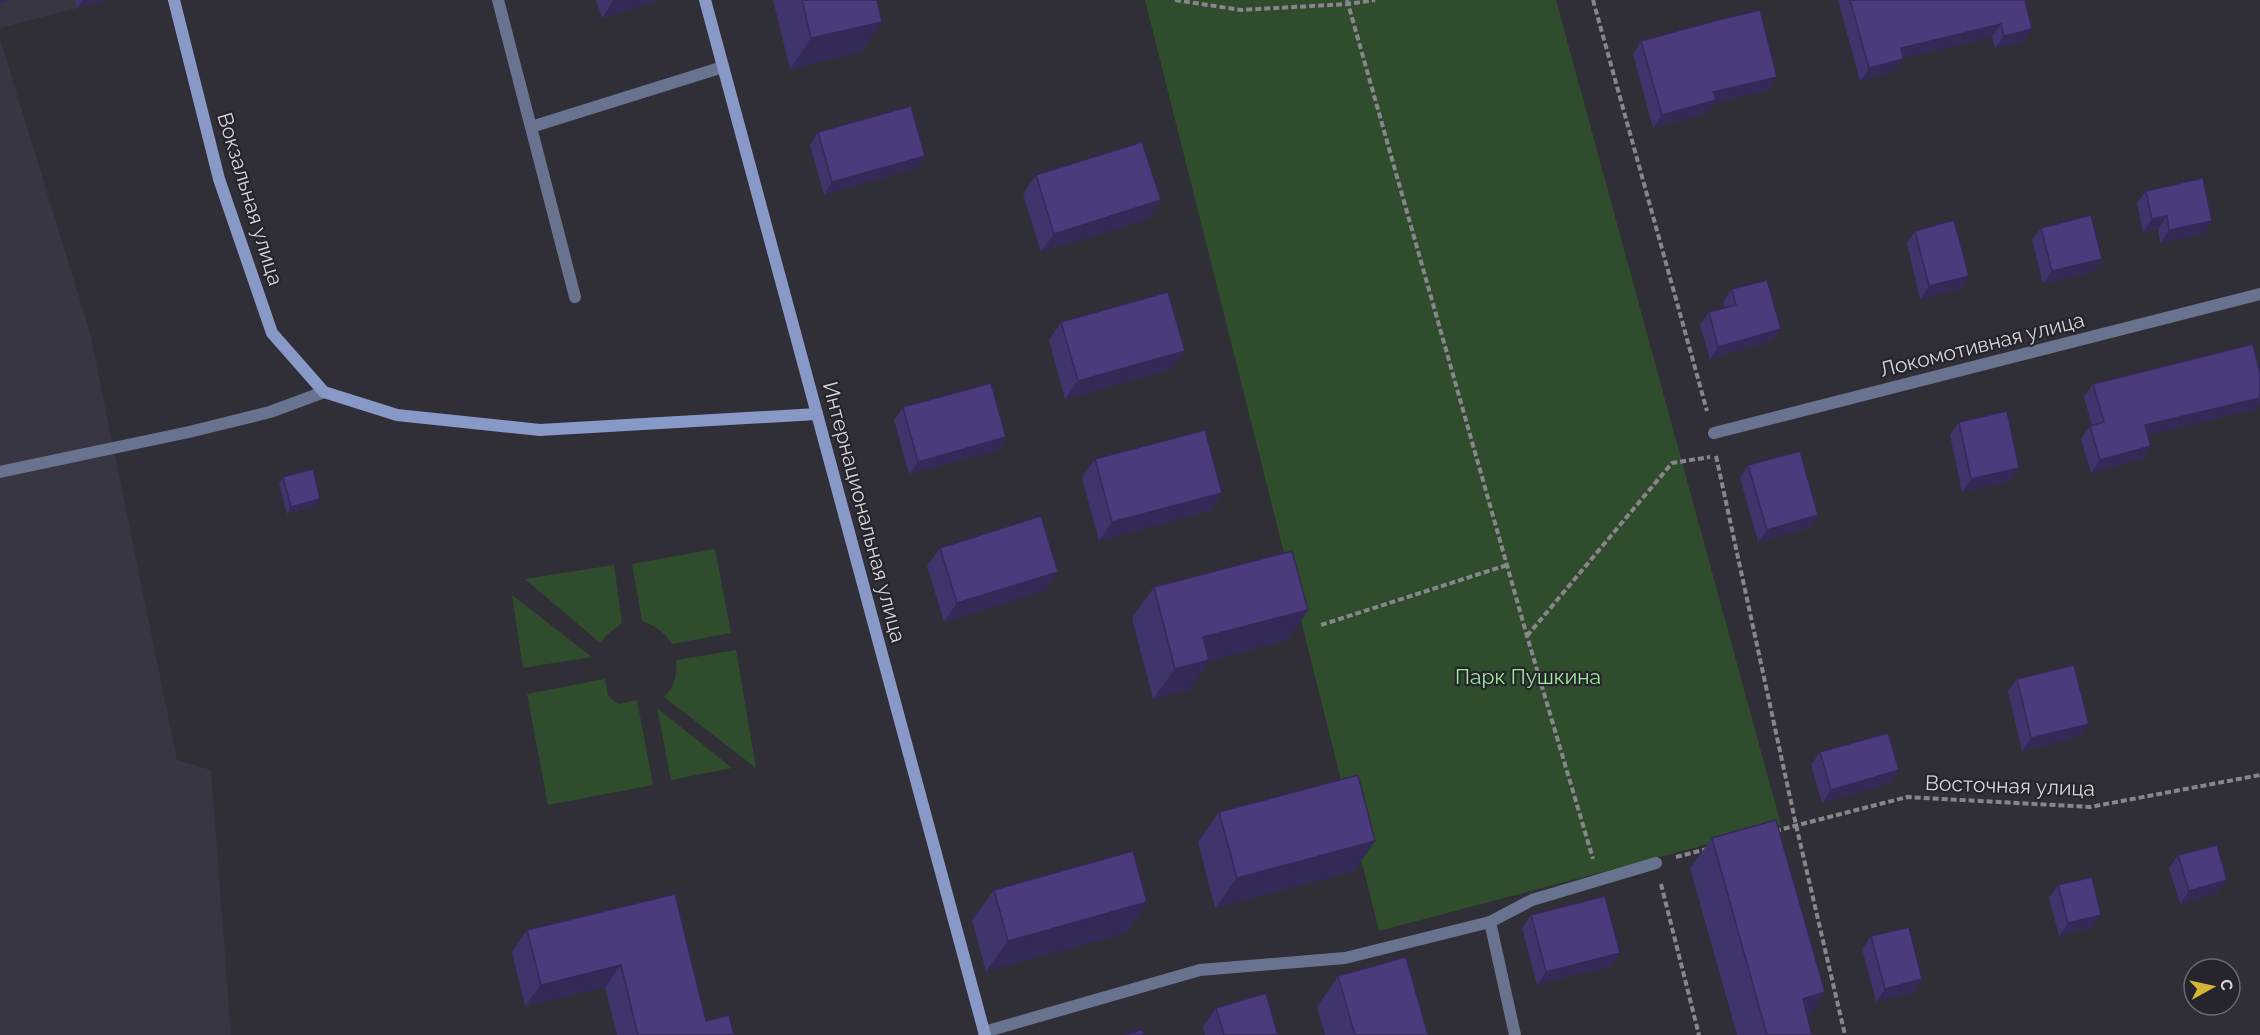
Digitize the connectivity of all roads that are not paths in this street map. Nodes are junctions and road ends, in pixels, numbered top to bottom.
1 (174, 0) edge
2 (498, 0) edge
3 (705, 0) edge
4 (723, 67) junction
5 (531, 127) junction
6 (2260, 294) edge
7 (575, 297) dead end
8 (324, 392) junction
9 (817, 414) junction
10 (1713, 432) road end
11 (0, 472) edge
12 (1656, 863) road end
13 (1490, 922) junction
14 (984, 1034) edge
15 (1515, 1035) edge

1 - 8 street, Вокзальная улица
2 - 5 street
3 - 4 street, Интернациональная улица
4 - 5 street
4 - 9 street, Интернациональная улица
5 - 7 street
6 - 10 street, Локомотивная улица
8 - 9 street
8 - 11 street
9 - 14 street, Интернациональная улица
12 - 13 street
13 - 14 street
13 - 15 street

